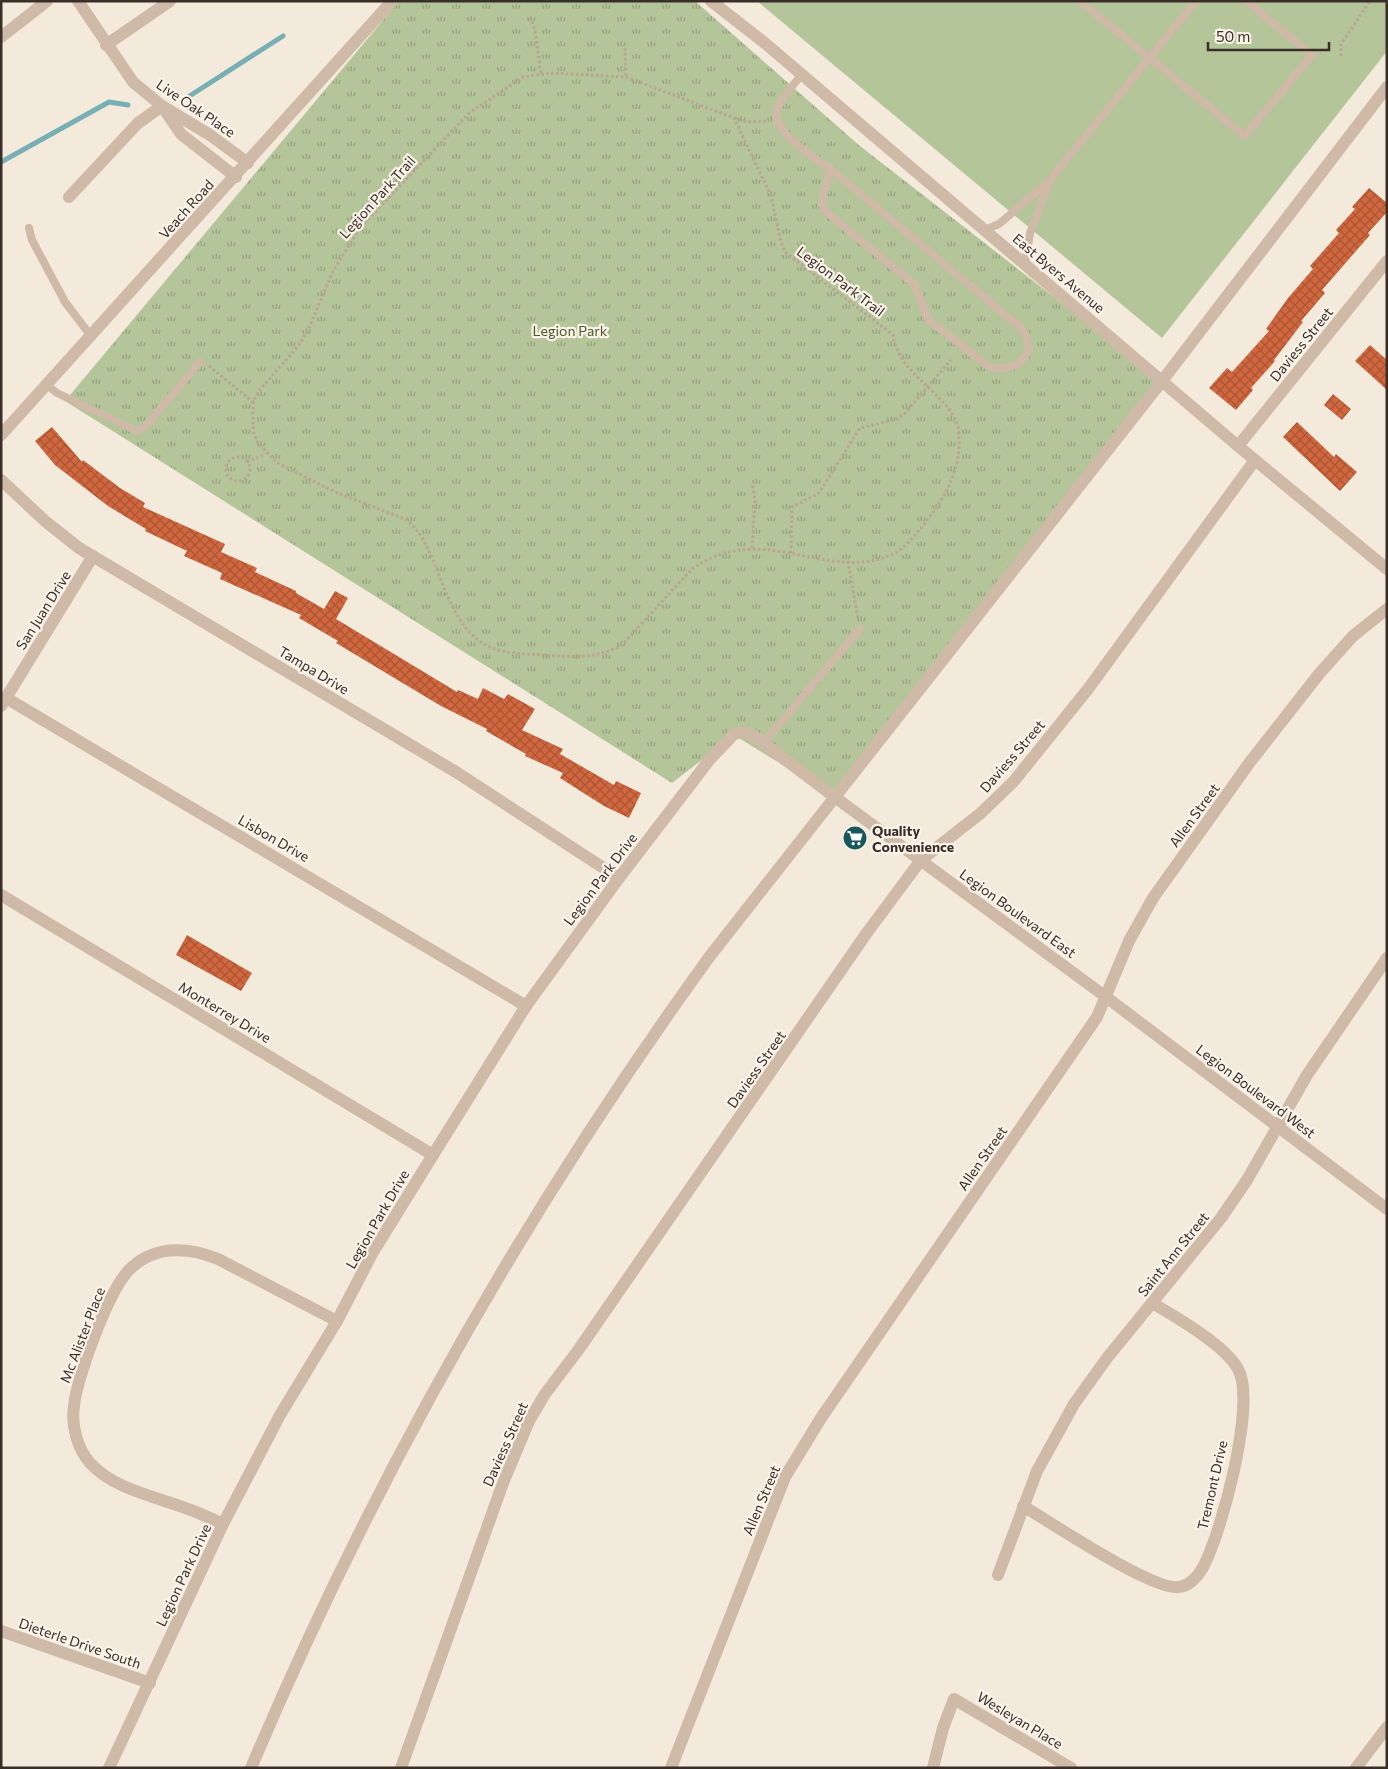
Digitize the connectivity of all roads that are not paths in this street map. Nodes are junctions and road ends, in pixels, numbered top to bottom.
1 (47, 1) edge
2 (78, 1) edge
3 (170, 1) edge
4 (392, 1) edge
5 (710, 1) edge
6 (1080, 1) edge
7 (1196, 1) edge
8 (1246, 1) edge
9 (1, 37) edge
10 (106, 44) junction
11 (1149, 58) junction
12 (802, 74) junction
13 (1387, 87) edge
14 (162, 106) junction
15 (248, 163) junction
16 (829, 168) junction
17 (236, 177) junction
18 (1049, 181) junction
19 (69, 196) dead end
20 (29, 228) dead end
21 (985, 230) junction
22 (1387, 261) edge
23 (1026, 264) junction
24 (91, 336) junction
25 (200, 362) road end
26 (1162, 381) junction
27 (47, 385) junction
28 (1, 436) edge
29 (1238, 446) junction
30 (1255, 460) junction
31 (1, 480) edge
32 (94, 556) junction
33 (1387, 569) edge
34 (1387, 609) edge
35 (860, 629) road end
36 (4, 702) edge
37 (743, 732) joint
38 (764, 742) junction
39 (836, 798) junction
40 (921, 860) junction
41 (619, 878) junction
42 (1, 895) edge
43 (1387, 958) edge
44 (1106, 996) junction
45 (526, 1006) junction
46 (1279, 1127) junction
47 (432, 1155) junction
48 (1387, 1209) edge
49 (1152, 1303) junction
50 (337, 1321) junction
51 (1023, 1506) junction
52 (224, 1524) junction
53 (998, 1575) dead end
54 (1, 1631) edge
55 (150, 1683) junction
56 (1387, 1728) edge
57 (109, 1768) edge
58 (250, 1768) edge
59 (401, 1768) edge
60 (671, 1768) edge
61 (933, 1768) edge
62 (1071, 1768) edge
63 (1356, 1768) edge

1 - 9 street
2 - 10 street, Live Oak Place
3 - 10 street
4 - 15 street, Veach Road
5 - 12 street, East Byers Avenue
6 - 11 lane
7 - 11 lane
8 - 11 lane
10 - 14 street, Live Oak Place
11 - 18 lane
12 - 16 lane
12 - 21 street, East Byers Avenue
13 - 26 street
14 - 15 street, Live Oak Place
14 - 17 street
14 - 19 street
15 - 17 street, Veach Road
16 - 16 lane
17 - 24 street, Veach Road
18 - 21 lane
18 - 23 lane
20 - 24 lane
21 - 23 street, East Byers Avenue
22 - 29 street, Daviess Street
23 - 26 street, East Byers Avenue
24 - 27 street, Veach Road
25 - 27 lane
26 - 29 street, East Byers Avenue
26 - 39 street
27 - 28 street, Veach Road
29 - 30 street, East Byers Avenue
30 - 33 street, East Byers Avenue
30 - 40 street, Daviess Street
31 - 32 street, Tampa Drive
32 - 36 street, San Juan Drive
32 - 41 street, Tampa Drive
34 - 44 street, Allen Street
35 - 38 lane
36 - 45 street, Lisbon Drive
37 - 38 street, Legion Boulevard East
37 - 41 street, Legion Park Drive
38 - 39 street, Legion Boulevard East
39 - 40 street, Legion Boulevard East
39 - 58 street
40 - 44 street, Legion Boulevard East
40 - 59 street, Daviess Street
41 - 45 street, Legion Park Drive
42 - 47 street, Monterrey Drive
43 - 46 street, Saint Ann Street
44 - 46 street, Legion Boulevard West
44 - 60 street, Allen Street
45 - 47 street, Legion Park Drive
46 - 48 street, Legion Boulevard West
46 - 49 street, Saint Ann Street
47 - 50 street, Legion Park Drive
49 - 51 street, Saint Ann Street
49 - 51 street, Tremont Drive
50 - 52 street, Legion Park Drive
50 - 52 street, Mc Alister Place
51 - 53 street, Saint Ann Street
52 - 55 street, Legion Park Drive
54 - 55 street, Dieterle Drive South
55 - 57 street, Legion Park Drive
56 - 63 street
61 - 62 street, Wesleyan Place

